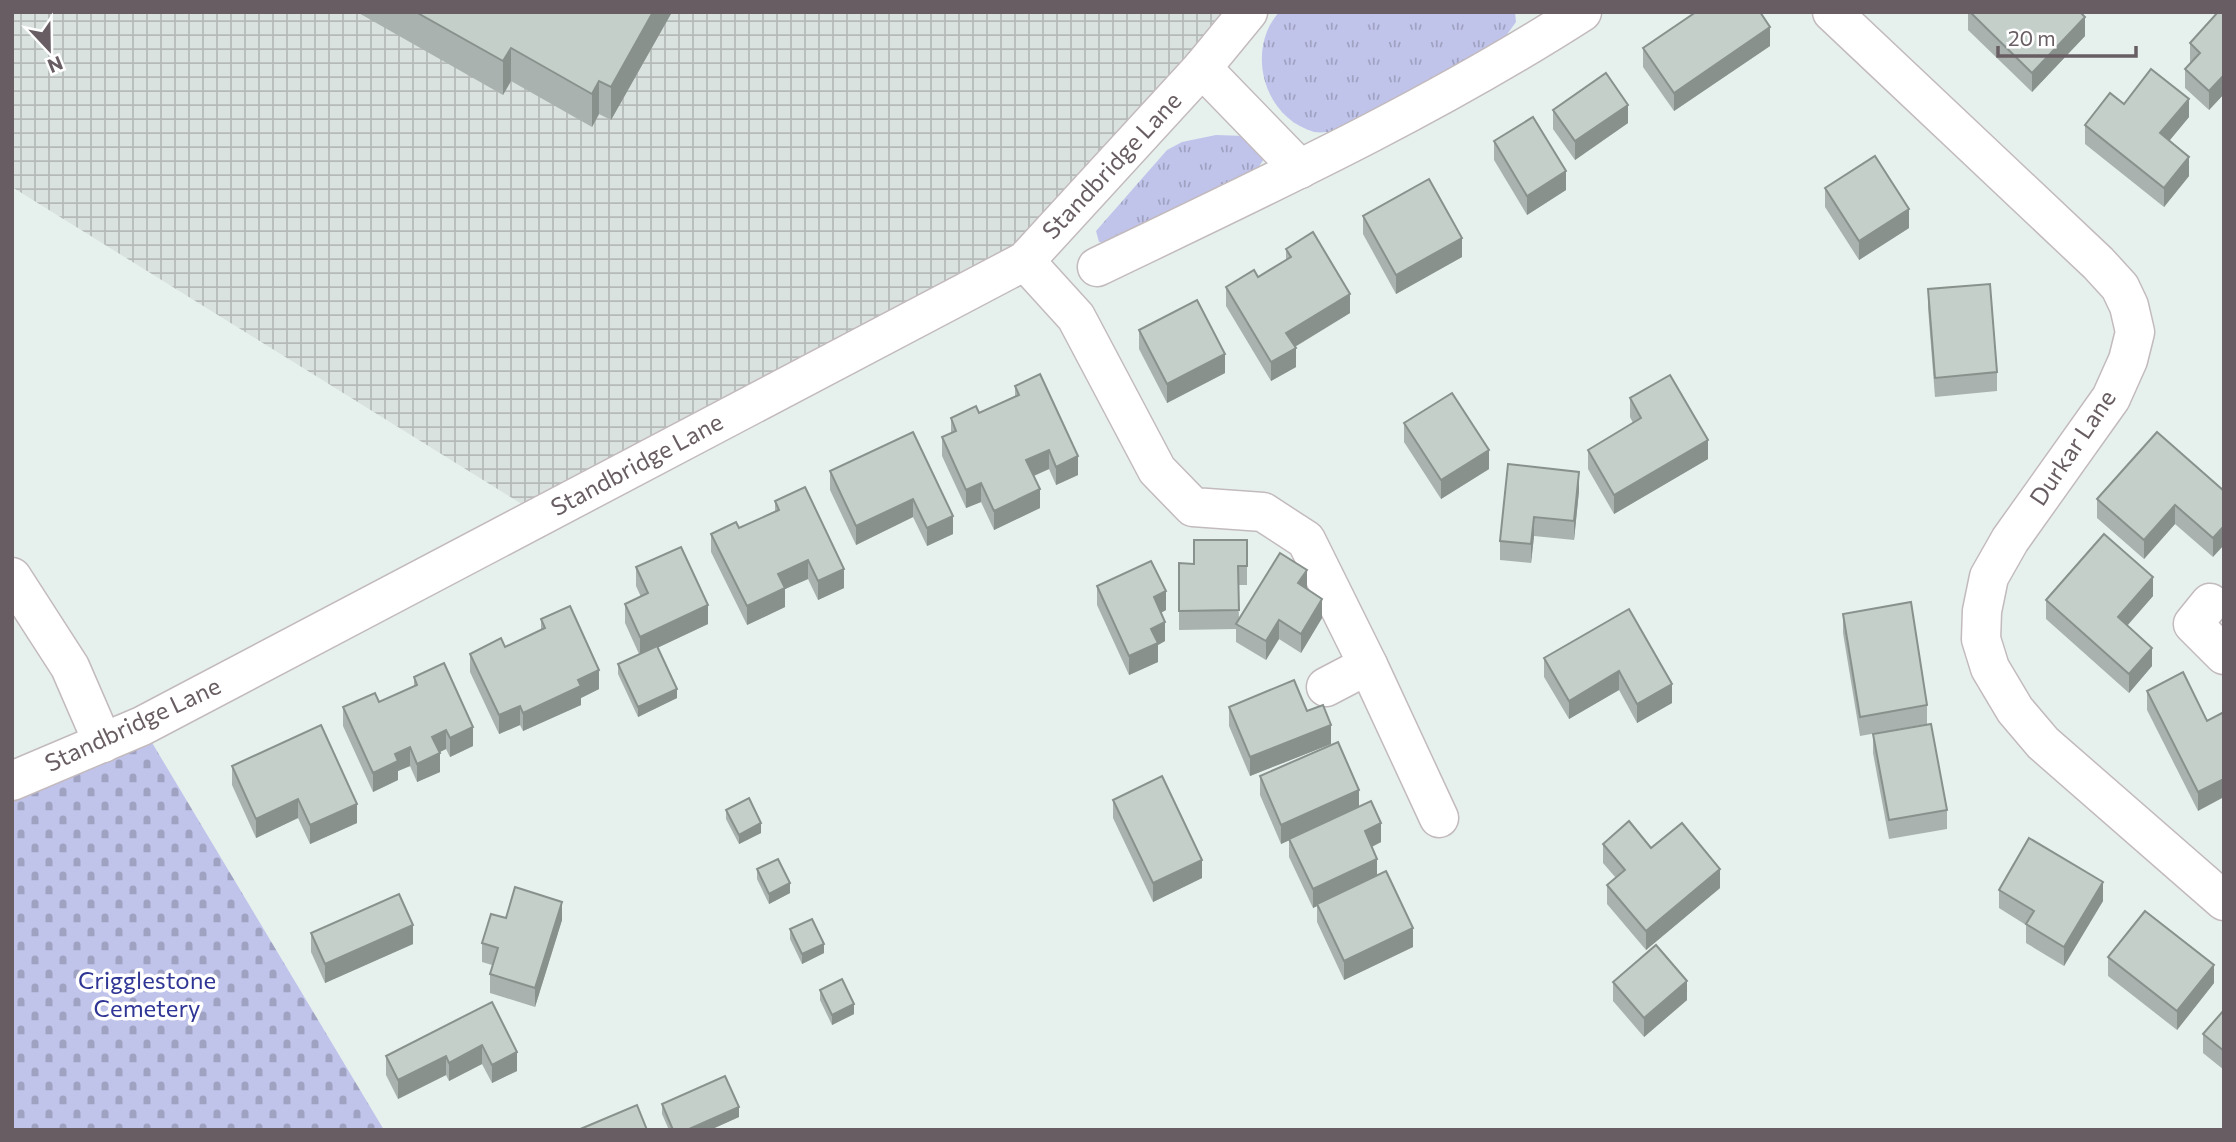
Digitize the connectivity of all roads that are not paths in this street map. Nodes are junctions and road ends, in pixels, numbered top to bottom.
1 (1248, 12) edge
2 (1832, 12) edge
3 (1566, 17) edge
4 (1202, 68) junction
5 (1300, 169) junction
6 (1025, 261) junction
7 (1097, 267) dead end
8 (12, 577) edge
9 (2210, 603) dead end
10 (2224, 655) edge
11 (1368, 665) junction
12 (1326, 687) dead end
13 (103, 743) junction
14 (12, 781) edge
15 (1439, 818) dead end
16 (2224, 901) edge

1 - 4 street, Standbridge Lane
2 - 16 street, Durkar Lane
3 - 5 street
4 - 5 street
4 - 6 street, Standbridge Lane
5 - 7 street
6 - 11 street
6 - 13 street, Standbridge Lane
8 - 13 street
9 - 10 street
11 - 12 street
11 - 15 street
13 - 14 street, Standbridge Lane

